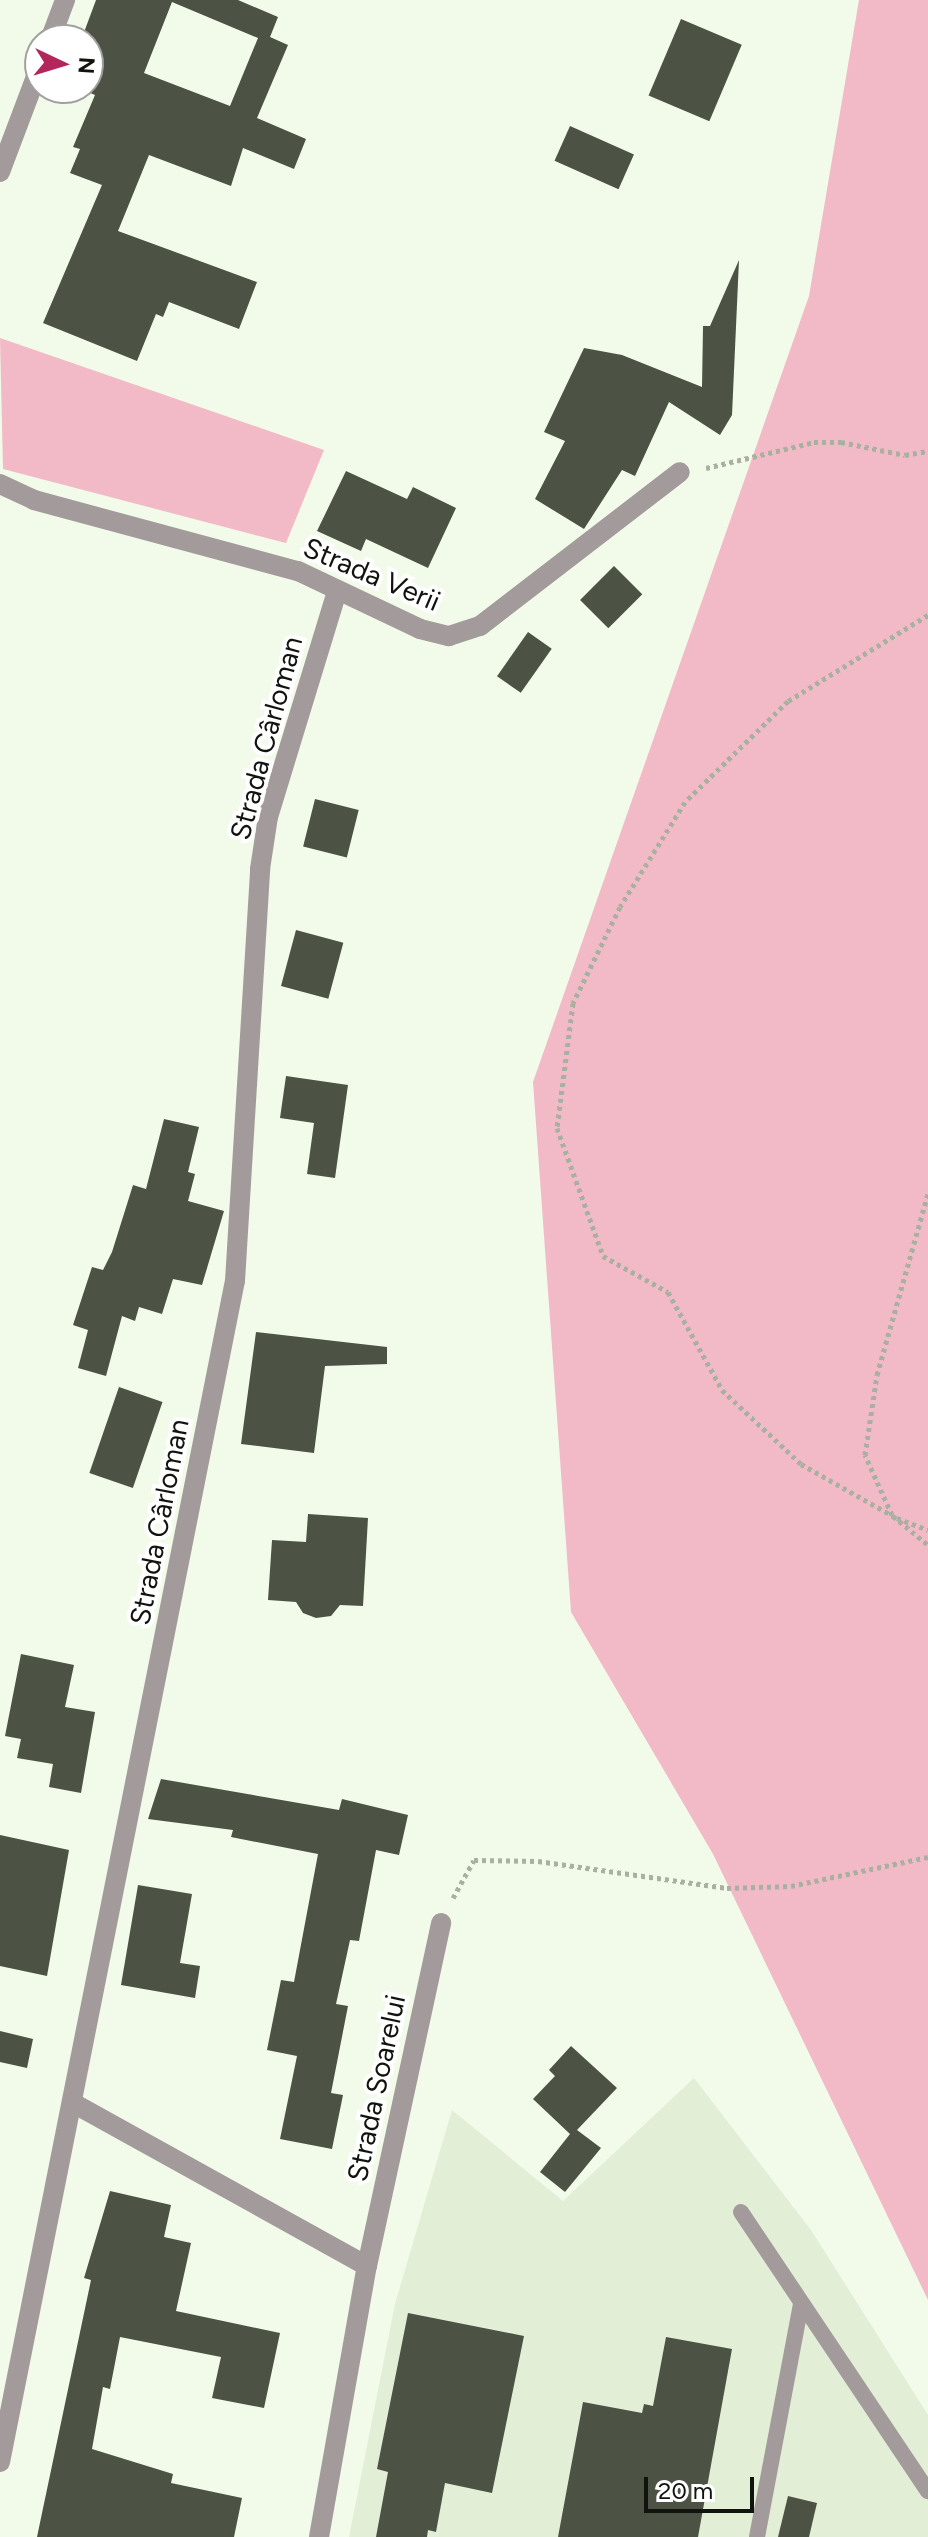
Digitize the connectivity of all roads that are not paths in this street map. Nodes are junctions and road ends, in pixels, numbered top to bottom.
1 (65, 0) edge
2 (56, 24) edge
3 (26, 104) edge
4 (0, 172) edge
5 (680, 472) road end
6 (0, 484) edge
7 (337, 591) junction
8 (441, 1923) road end
9 (73, 2103) junction
10 (741, 2212) dead end
11 (367, 2266) junction
12 (801, 2305) junction
13 (0, 2462) edge
14 (928, 2491) edge
15 (319, 2537) edge
16 (757, 2537) edge

1 - 2 street
3 - 4 street
5 - 7 street, Strada Verii
6 - 7 street, Strada Verii
7 - 9 street, Strada Cârloman
8 - 11 street, Strada Soarelui
9 - 11 street
9 - 13 street, Strada Cârloman
10 - 12 lane
11 - 15 street, Strada Soarelui
12 - 14 lane
12 - 16 lane

